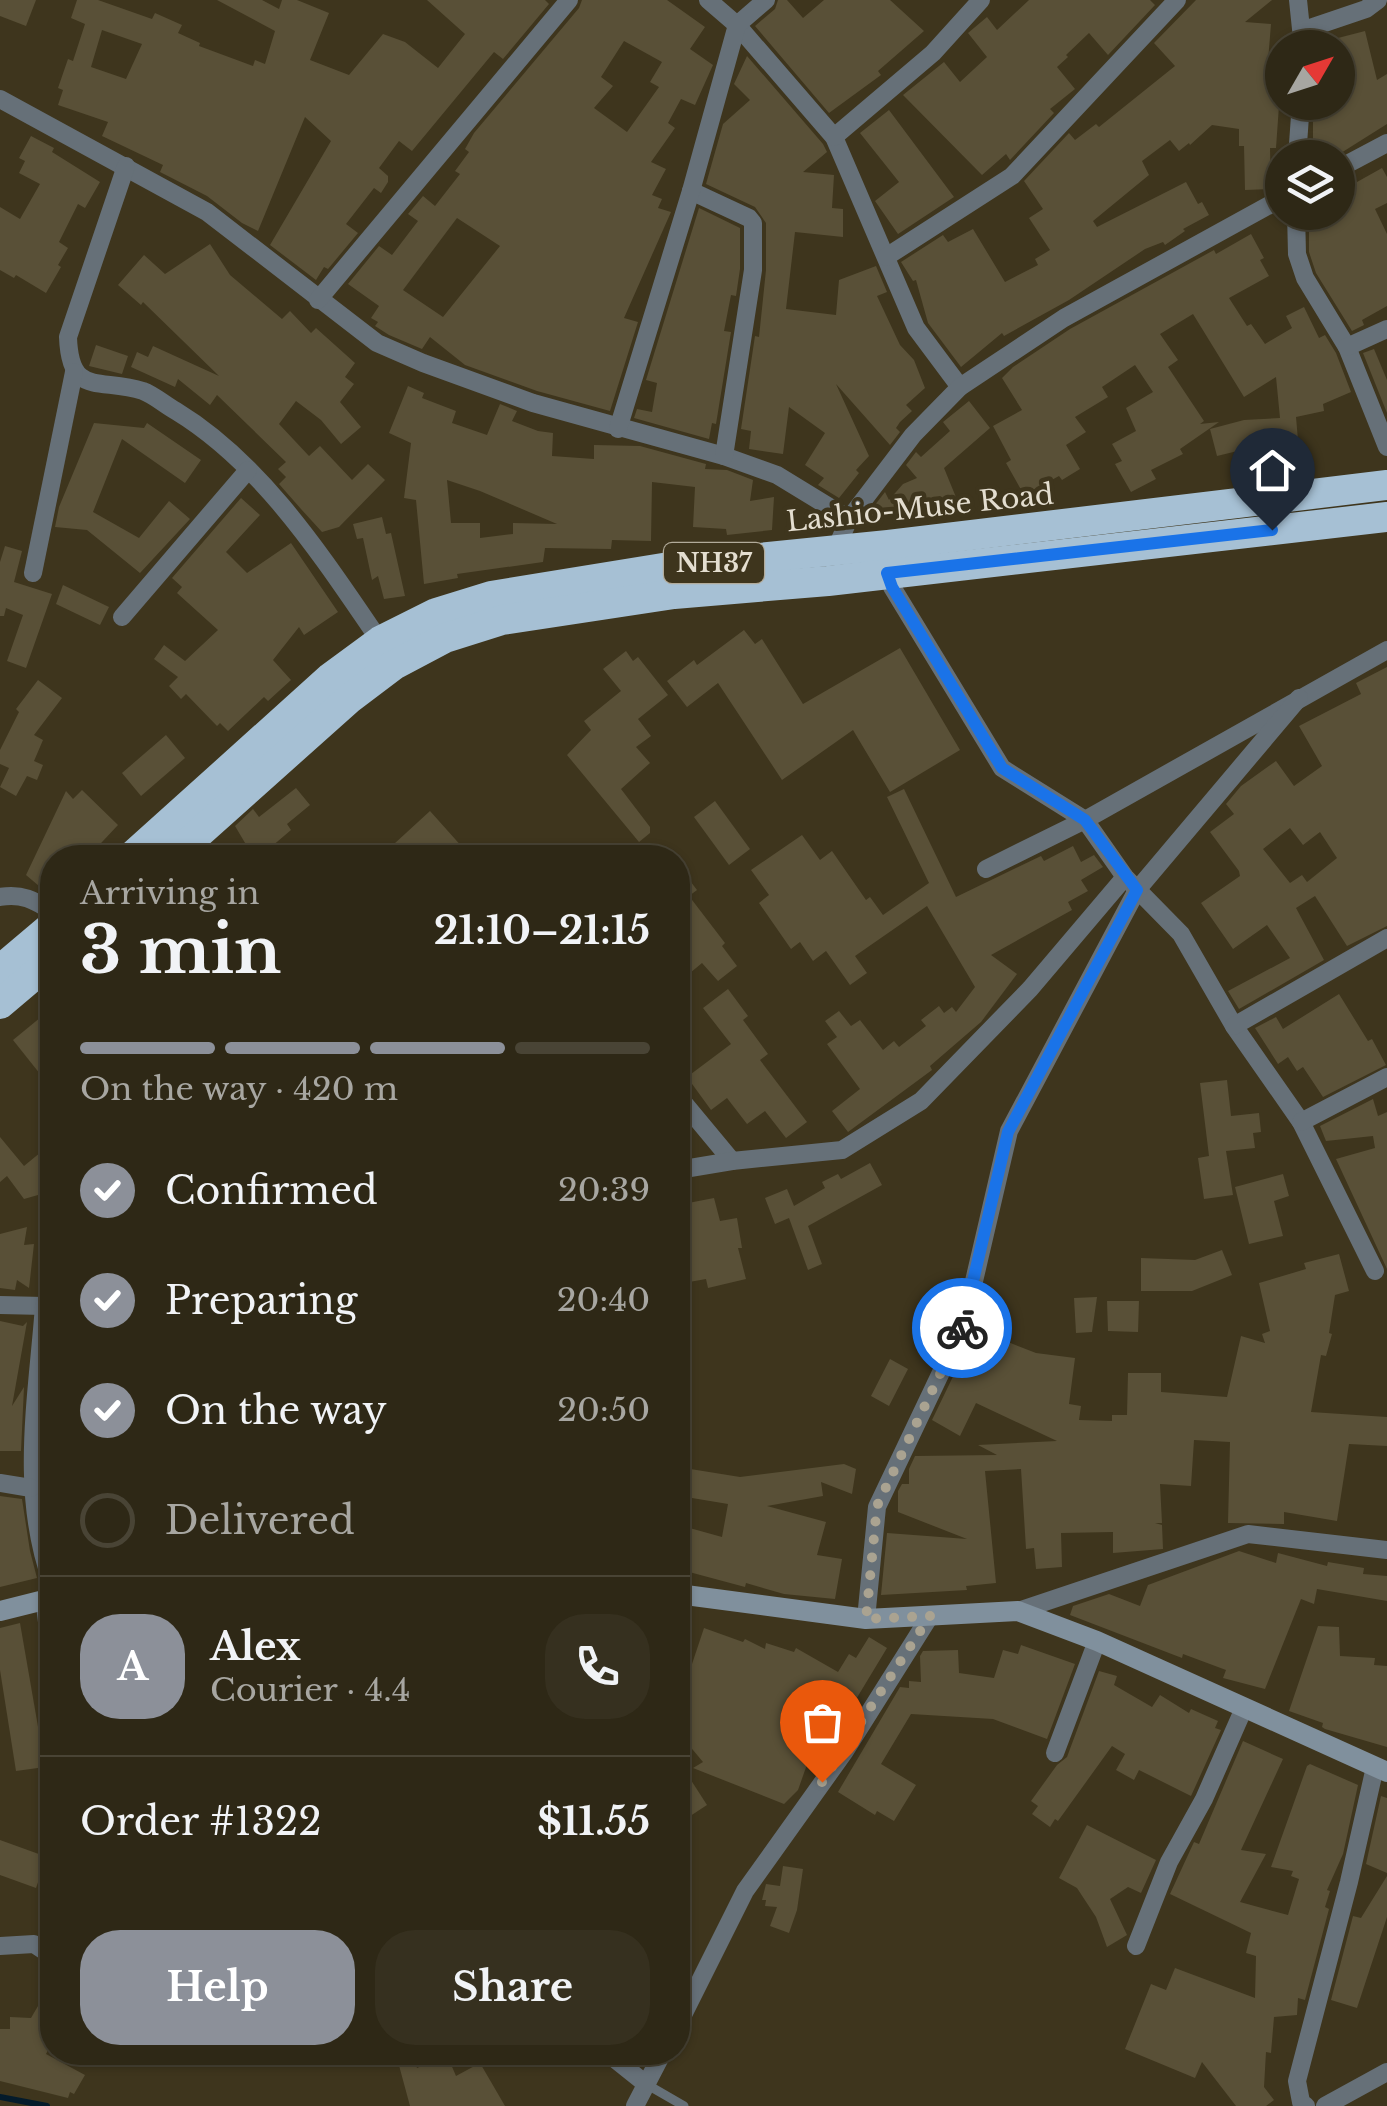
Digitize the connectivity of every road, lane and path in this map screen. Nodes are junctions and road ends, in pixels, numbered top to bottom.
1 (569, 0) edge
2 (708, 0) edge
3 (766, 0) edge
4 (981, 0) edge
5 (1176, 0) edge
6 (1298, 0) edge
7 (1378, 0) edge
8 (737, 25) junction
9 (1302, 30) edge
10 (1322, 30) edge
11 (0, 99) edge
12 (834, 137) junction
13 (1387, 142) edge
14 (1355, 160) edge
15 (126, 166) junction
16 (691, 191) junction
17 (1265, 207) edge
18 (1296, 230) edge
19 (886, 257) junction
20 (318, 300) junction
21 (1387, 329) edge
22 (1347, 347) junction
23 (74, 372) junction
24 (960, 387) junction
25 (618, 429) junction
26 (1387, 447) edge
27 (724, 456) junction
28 (248, 470) junction
29 (1387, 484) edge
30 (1387, 517) edge
31 (849, 518) junction
32 (835, 550) junction
33 (32, 573) dead end
34 (887, 573) junction
35 (122, 617) dead end
36 (380, 640) junction
37 (1387, 650) edge
38 (1299, 698) junction
39 (1085, 820) junction
40 (144, 845) edge
41 (185, 845) edge
42 (986, 869) dead end
43 (1131, 883) junction
44 (0, 897) edge
45 (40, 906) edge
46 (40, 936) edge
47 (1387, 938) edge
48 (0, 970) edge
49 (40, 970) edge
50 (0, 1004) edge
51 (1234, 1026) junction
52 (1387, 1077) edge
53 (690, 1110) edge
54 (1301, 1122) junction
55 (732, 1161) junction
56 (690, 1168) edge
57 (1374, 1270) dead end
58 (0, 1305) edge
59 (40, 1309) edge
60 (40, 1394) edge
61 (0, 1483) edge
62 (31, 1488) junction
63 (40, 1536) edge
64 (1387, 1550) edge
65 (690, 1596) edge
66 (40, 1601) edge
67 (0, 1611) edge
68 (1018, 1611) junction
69 (930, 1616) junction
70 (866, 1619) junction
71 (1096, 1641) junction
72 (1244, 1708) junction
73 (1056, 1754) dead end
74 (1381, 1769) edge
75 (0, 1946) edge
76 (1136, 1946) dead end
77 (40, 1948) edge
78 (690, 2001) edge
79 (622, 2065) edge
80 (656, 2065) edge
81 (1387, 2072) edge
82 (646, 2084) junction
83 (1302, 2105) edge
84 (636, 2106) edge
85 (684, 2106) edge
86 (1325, 2106) edge

1 - 20 street
2 - 8 street
3 - 8 street
4 - 12 street
5 - 19 street
6 - 9 street
7 - 10 street
8 - 12 street
8 - 16 street
11 - 15 street
12 - 19 street
13 - 14 street
15 - 20 street
15 - 23 street
16 - 25 street
16 - 27 street
17 - 24 street
18 - 22 street
19 - 24 street
20 - 25 street
21 - 22 street
22 - 26 street
23 - 28 street
23 - 33 street
24 - 31 street
25 - 27 street
27 - 31 street
28 - 35 street
28 - 36 street
29 - 32 highway, Lashio-Muse Road / NH37
30 - 34 highway, NH37
31 - 32 street
32 - 36 highway, Lashio-Muse Road / NH37
34 - 39 street
34 - 41 highway, NH37
36 - 40 highway, Lashio-Muse Road / NH37
37 - 38 street
38 - 39 street
38 - 43 street
39 - 42 street
39 - 43 street
43 - 51 street
43 - 55 street
43 - 70 street
44 - 45 street
46 - 48 highway
47 - 51 street
49 - 50 highway
51 - 54 street
52 - 54 street
53 - 55 street
54 - 57 street
55 - 56 street
58 - 59 street
60 - 62 street
61 - 62 street
62 - 63 street
64 - 68 street
65 - 70 street
66 - 67 street
68 - 69 street
68 - 71 street
69 - 70 street
69 - 78 street
71 - 72 street
71 - 73 street
72 - 74 street
72 - 76 street
74 - 83 street
75 - 77 street
79 - 82 street
80 - 82 street
81 - 86 street
82 - 84 street
82 - 85 lane

